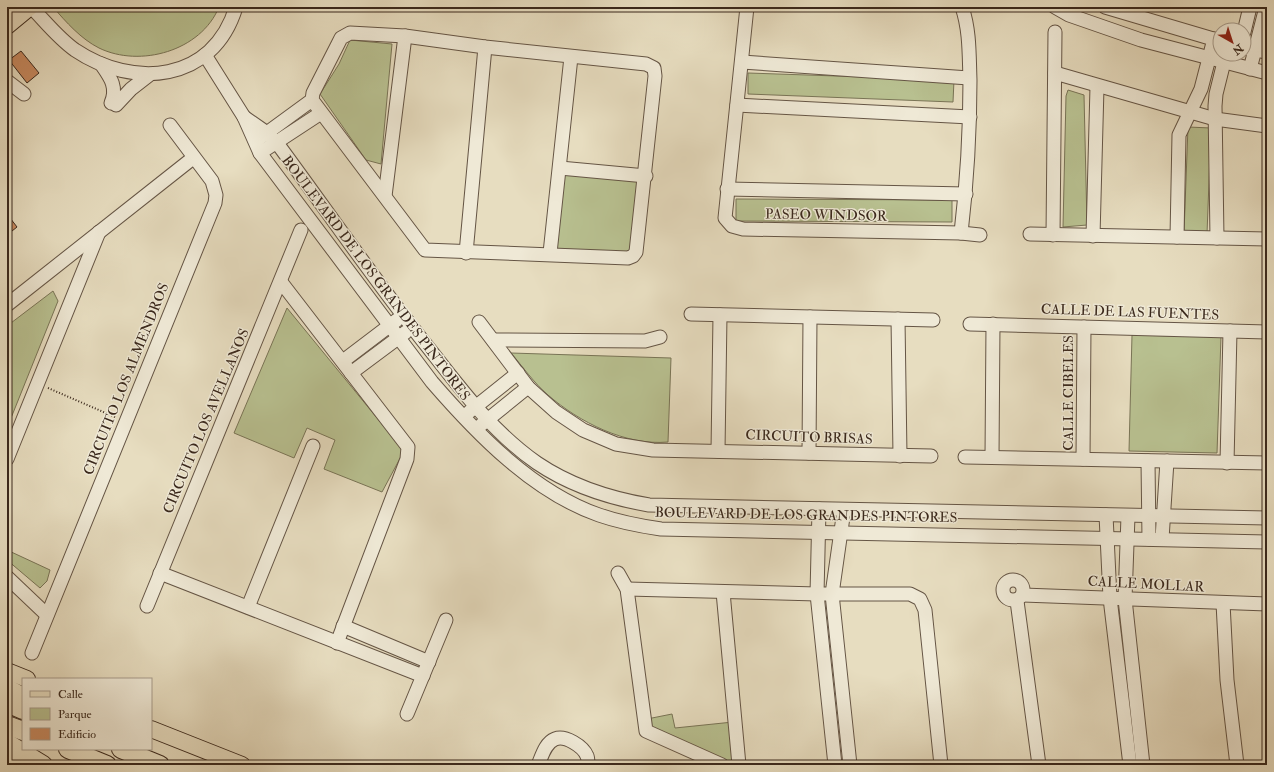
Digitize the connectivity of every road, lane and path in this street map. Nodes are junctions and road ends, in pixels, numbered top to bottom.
1 (31, 7) edge
2 (236, 7) edge
3 (747, 7) edge
4 (962, 7) edge
5 (1054, 7) edge
6 (1106, 7) edge
7 (1250, 7) edge
8 (1266, 7) edge
9 (1069, 11) edge
10 (1246, 22) edge
11 (7, 26) edge
12 (1055, 32) dead end
13 (405, 36) junction
14 (1212, 39) edge
15 (485, 47) junction
16 (1255, 50) edge
17 (1212, 52) edge
18 (205, 55) junction
19 (571, 57) junction
20 (1209, 59) junction
21 (742, 62) junction
22 (1230, 62) edge
23 (1237, 62) edge
24 (101, 64) junction
25 (1250, 69) junction
26 (1055, 73) junction
27 (1267, 73) edge
28 (149, 74) junction
29 (970, 78) junction
30 (7, 81) edge
31 (1097, 87) junction
32 (24, 94) dead end
33 (312, 100) junction
34 (737, 105) junction
35 (320, 113) junction
36 (1190, 113) junction
37 (244, 117) junction
38 (970, 117) junction
39 (1215, 119) junction
40 (170, 125) dead end
41 (1267, 126) edge
42 (267, 133) junction
43 (277, 143) junction
44 (257, 148) junction
45 (193, 158) junction
46 (560, 168) junction
47 (646, 176) junction
48 (728, 189) junction
49 (966, 194) junction
50 (385, 196) junction
51 (302, 230) dead end
52 (99, 232) junction
53 (961, 233) junction
54 (1030, 234) dead end
55 (1053, 235) junction
56 (980, 236) dead end
57 (1093, 236) junction
58 (1177, 238) junction
59 (1217, 238) junction
60 (1267, 239) edge
61 (466, 252) junction
62 (550, 254) junction
63 (281, 282) junction
64 (7, 305) edge
65 (691, 314) dead end
66 (403, 315) junction
67 (720, 315) junction
68 (810, 317) junction
69 (898, 319) junction
70 (933, 320) dead end
71 (479, 322) dead end
72 (970, 324) dead end
73 (993, 324) junction
74 (390, 325) junction
75 (412, 327) junction
76 (1084, 327) junction
77 (1230, 331) junction
78 (1267, 332) edge
79 (399, 337) junction
80 (660, 337) dead end
81 (492, 340) junction
82 (343, 361) junction
83 (351, 373) junction
84 (518, 374) junction
85 (37, 384) junction
86 (528, 387) junction
87 (476, 407) junction
88 (463, 417) junction
89 (487, 420) junction
90 (126, 421) junction
91 (475, 429) junction
92 (313, 446) dead end
93 (718, 451) junction
94 (809, 453) junction
95 (900, 456) junction
96 (930, 456) dead end
97 (965, 457) dead end
98 (992, 457) junction
99 (7, 459) edge
100 (1083, 459) junction
101 (1148, 461) junction
102 (1167, 461) junction
103 (1227, 462) junction
104 (1267, 464) edge
105 (818, 509) junction
106 (844, 510) junction
107 (1106, 515) junction
108 (1128, 516) junction
109 (1149, 516) junction
110 (1164, 516) junction
111 (1267, 518) edge
112 (818, 532) junction
113 (840, 532) junction
114 (1127, 538) junction
115 (1107, 539) junction
116 (1149, 539) junction
117 (1162, 539) junction
118 (1267, 542) edge
119 (160, 573) junction
120 (618, 573) dead end
121 (7, 577) edge
122 (627, 589) junction
123 (723, 592) junction
124 (817, 594) junction
125 (832, 594) junction
126 (1110, 598) junction
127 (1125, 599) junction
128 (1223, 603) junction
129 (1267, 604) edge
130 (147, 606) dead end
131 (248, 607) junction
132 (47, 615) junction
133 (446, 620) dead end
134 (343, 626) junction
135 (337, 643) junction
136 (32, 653) dead end
137 (429, 662) junction
138 (7, 671) edge
139 (423, 676) junction
140 (24, 678) edge
141 (7, 688) edge
142 (22, 696) edge
143 (7, 703) edge
144 (22, 710) edge
145 (407, 714) dead end
146 (7, 724) edge
147 (152, 728) edge
148 (22, 731) edge
149 (7, 744) edge
150 (70, 750) edge
151 (123, 750) edge
152 (7, 756) edge
153 (30, 765) edge
154 (43, 765) edge
155 (108, 765) edge
156 (160, 765) edge
157 (242, 765) edge
158 (538, 765) edge
159 (588, 765) edge
160 (722, 765) edge
161 (739, 765) edge
162 (835, 765) edge
163 (850, 765) edge
164 (941, 765) edge
165 (1038, 765) edge
166 (1130, 765) edge
167 (1143, 765) edge
168 (1237, 765) edge

1 - 11 main road
1 - 24 street
2 - 18 street
3 - 21 street, PASEO WINDSOR
4 - 29 street
5 - 9 street
6 - 14 street
7 - 10 street
8 - 16 street
9 - 20 street
12 - 26 street
13 - 15 street
13 - 33 street
13 - 50 street
15 - 19 street
15 - 61 street
16 - 25 street
17 - 20 street
18 - 28 street
18 - 37 street, BOULEVARD DE LOS GRANDES PINTORES
19 - 46 street
19 - 47 street
20 - 36 street
21 - 29 street
21 - 34 street, PASEO WINDSOR
22 - 39 street
23 - 25 street
24 - 28 street
24 - 28 street
25 - 27 street
26 - 31 street
26 - 55 street
29 - 38 street
30 - 32 street
31 - 36 street
31 - 57 street
33 - 35 street
33 - 42 street
34 - 38 street
34 - 48 street, PASEO WINDSOR
35 - 43 street
35 - 50 street
36 - 39 street
36 - 58 street
37 - 42 street, BOULEVARD DE LOS GRANDES PINTORES
37 - 44 street, BOULEVARD DE LOS GRANDES PINTORES
38 - 49 street
39 - 41 street
39 - 59 street
40 - 45 street, CIRCUITO LOS ALMENDROS
42 - 43 street, BOULEVARD DE LOS GRANDES PINTORES
42 - 44 street
43 - 44 street
43 - 66 street, BOULEVARD DE LOS GRANDES PINTORES
44 - 74 street, BOULEVARD DE LOS GRANDES PINTORES
45 - 52 street
45 - 90 street, CIRCUITO LOS ALMENDROS
46 - 47 street
46 - 62 street
47 - 62 street
48 - 49 street, PASEO WINDSOR
48 - 53 street, PASEO WINDSOR
49 - 53 street
50 - 61 street
51 - 63 street, CIRCUITO LOS AVELLANOS
52 - 64 street
52 - 85 street
53 - 56 street, PASEO WINDSOR
54 - 55 street
55 - 57 street
57 - 58 street
58 - 59 street
59 - 60 street
61 - 62 street
63 - 82 street
63 - 119 street, CIRCUITO LOS AVELLANOS
65 - 67 street
66 - 74 street
66 - 75 street, BOULEVARD DE LOS GRANDES PINTORES
67 - 68 street
67 - 93 street
68 - 69 street
68 - 94 street
69 - 70 street
69 - 95 street
71 - 81 street, CIRCUITO BRISAS
72 - 73 street, CALLE DE LAS FUENTES
73 - 76 street, CALLE DE LAS FUENTES
73 - 98 street
74 - 79 street, BOULEVARD DE LOS GRANDES PINTORES
74 - 82 street
75 - 79 street
75 - 87 street, BOULEVARD DE LOS GRANDES PINTORES
76 - 77 street, CALLE DE LAS FUENTES
76 - 100 street, CALLE CIBELES
77 - 78 street, CALLE DE LAS FUENTES
77 - 103 street
79 - 83 street
79 - 88 street, BOULEVARD DE LOS GRANDES PINTORES
80 - 81 street
81 - 84 street, CIRCUITO BRISAS
82 - 83 street
83 - 134 street
84 - 86 street, CIRCUITO BRISAS
84 - 87 street
85 - 90 path
85 - 99 street
86 - 89 street
86 - 93 street, CIRCUITO BRISAS
87 - 88 street
87 - 89 street, BOULEVARD DE LOS GRANDES PINTORES
88 - 91 street, BOULEVARD DE LOS GRANDES PINTORES
89 - 91 street
89 - 105 street, BOULEVARD DE LOS GRANDES PINTORES
90 - 132 street, CIRCUITO LOS ALMENDROS
91 - 112 street, BOULEVARD DE LOS GRANDES PINTORES
92 - 131 street
93 - 94 street, CIRCUITO BRISAS
94 - 95 street, CIRCUITO BRISAS
95 - 96 street, CIRCUITO BRISAS
97 - 98 street
98 - 100 street
100 - 101 street
101 - 102 street
101 - 109 street
102 - 103 street
102 - 110 street
103 - 104 street
105 - 106 street, BOULEVARD DE LOS GRANDES PINTORES
105 - 112 street
106 - 107 street, BOULEVARD DE LOS GRANDES PINTORES
106 - 113 street
107 - 108 street, BOULEVARD DE LOS GRANDES PINTORES
107 - 115 street
108 - 109 street, BOULEVARD DE LOS GRANDES PINTORES
108 - 114 street
109 - 110 street, BOULEVARD DE LOS GRANDES PINTORES
109 - 116 street
110 - 111 street, BOULEVARD DE LOS GRANDES PINTORES
110 - 117 street
112 - 113 street, BOULEVARD DE LOS GRANDES PINTORES
112 - 124 street
113 - 115 street, BOULEVARD DE LOS GRANDES PINTORES
113 - 125 street
114 - 115 street, BOULEVARD DE LOS GRANDES PINTORES
114 - 116 street, BOULEVARD DE LOS GRANDES PINTORES
114 - 127 street
115 - 126 street
116 - 117 street, BOULEVARD DE LOS GRANDES PINTORES
117 - 118 street, BOULEVARD DE LOS GRANDES PINTORES
119 - 130 street, CIRCUITO LOS AVELLANOS
119 - 131 street
120 - 122 street
121 - 132 street
122 - 123 street
122 - 160 street
123 - 124 street
123 - 161 street
124 - 125 street
124 - 162 street
125 - 163 street
125 - 164 street
126 - 127 street, CALLE MOLLAR
126 - 165 street, CALLE MOLLAR
126 - 166 street
127 - 128 street, CALLE MOLLAR
127 - 167 street
128 - 129 street, CALLE MOLLAR
128 - 168 street
131 - 135 street
132 - 136 street, CIRCUITO LOS ALMENDROS
133 - 137 street
134 - 135 street
134 - 137 street
135 - 139 street
137 - 139 street
138 - 140 main road
139 - 145 street
141 - 142 highway
143 - 144 highway
146 - 148 highway
147 - 157 main road
149 - 154 highway
150 - 155 highway
151 - 156 highway
152 - 153 main road
158 - 159 street

